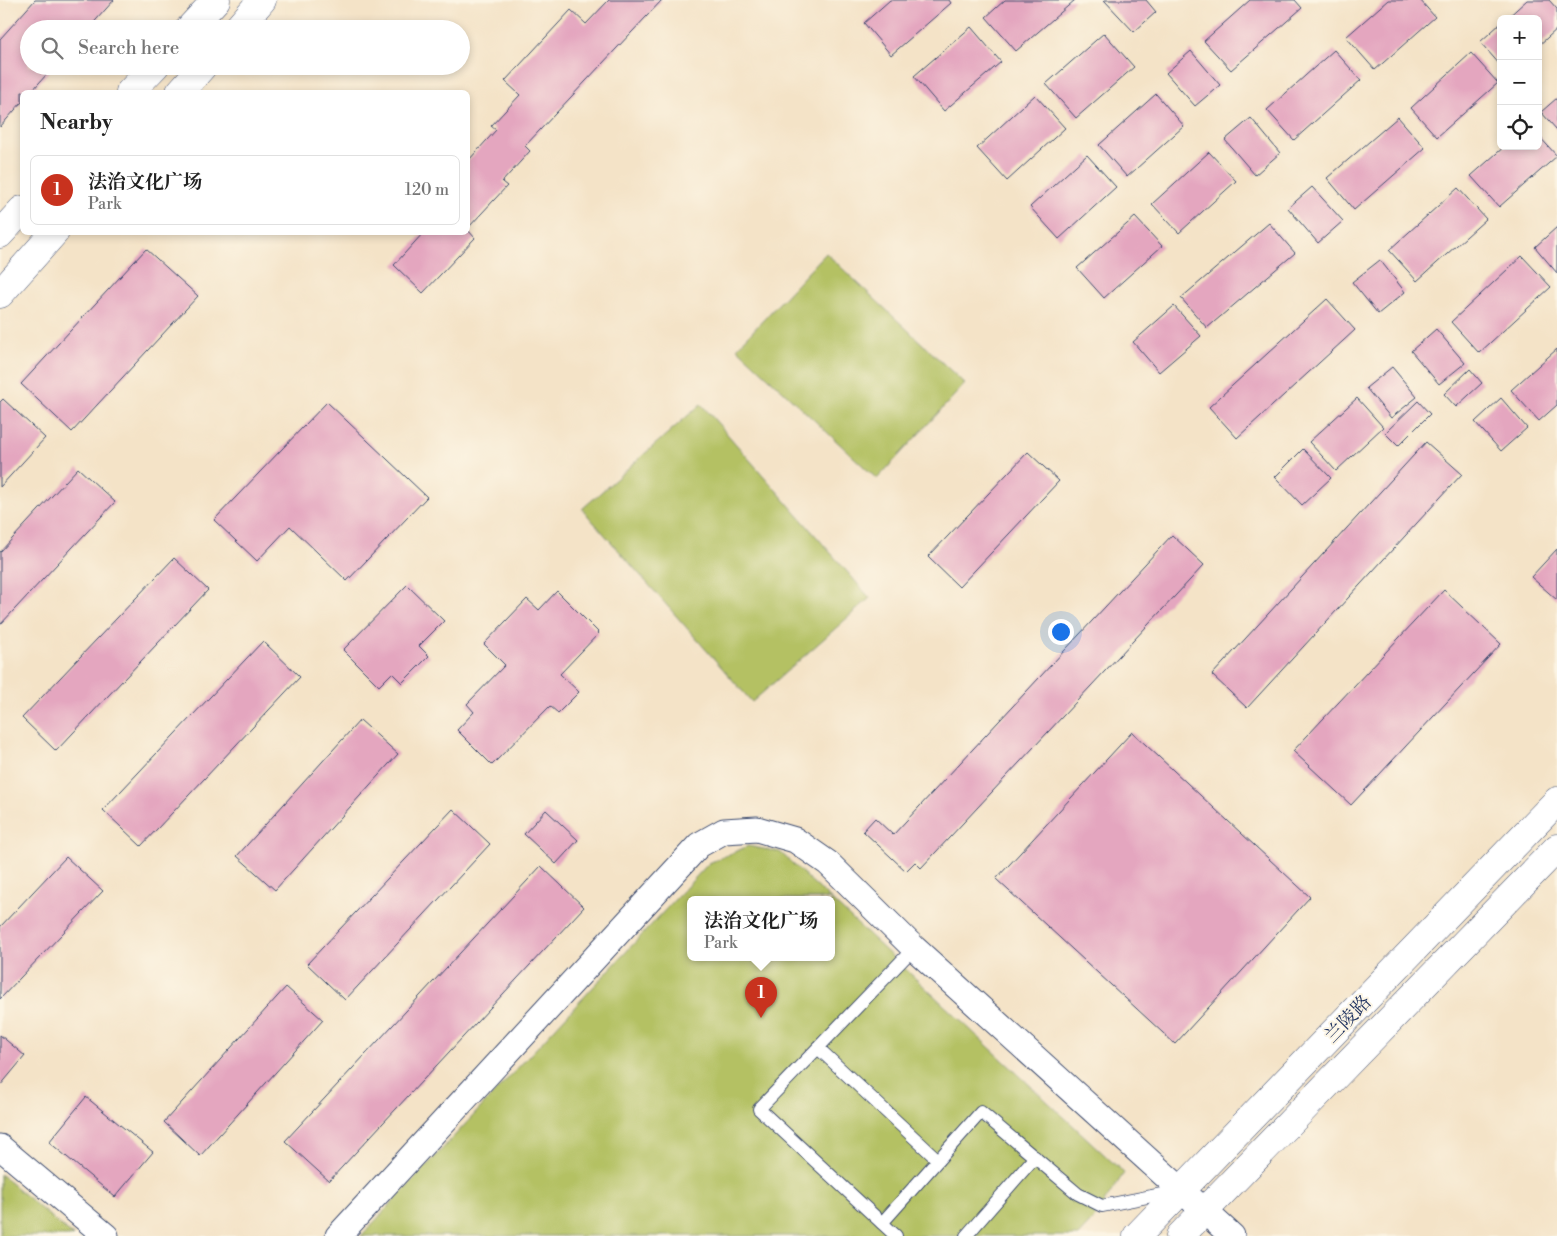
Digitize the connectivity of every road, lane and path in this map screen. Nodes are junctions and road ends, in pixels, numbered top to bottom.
1 (216, 0) edge
2 (262, 0) edge
3 (197, 20) edge
4 (245, 20) edge
5 (146, 75) edge
6 (195, 75) edge
7 (132, 90) edge
8 (182, 90) edge
9 (20, 212) edge
10 (0, 234) edge
11 (52, 235) edge
12 (0, 294) edge
13 (1557, 801) edge
14 (1557, 848) edge
15 (914, 948) junction
16 (818, 1048) junction
17 (0, 1148) edge
18 (1035, 1158) junction
19 (938, 1160) junction
20 (1182, 1190) junction
21 (1205, 1211) junction
22 (882, 1223) junction
23 (106, 1236) edge
24 (338, 1236) edge
25 (896, 1236) edge
26 (966, 1236) edge
27 (1138, 1236) edge
28 (1180, 1236) edge
29 (1232, 1236) edge

1 - 3 street
2 - 4 street
5 - 7 street
6 - 8 street
9 - 10 street
11 - 12 street
13 - 20 street, 兰陵路
14 - 21 street, 兰陵路
15 - 16 lane
15 - 20 street
15 - 24 street
16 - 19 lane
16 - 22 lane
17 - 23 street
18 - 19 lane
18 - 20 lane
18 - 26 lane
19 - 22 lane
20 - 21 street
20 - 27 street, 兰陵路
21 - 28 street, 兰陵路
21 - 29 street
22 - 25 lane

